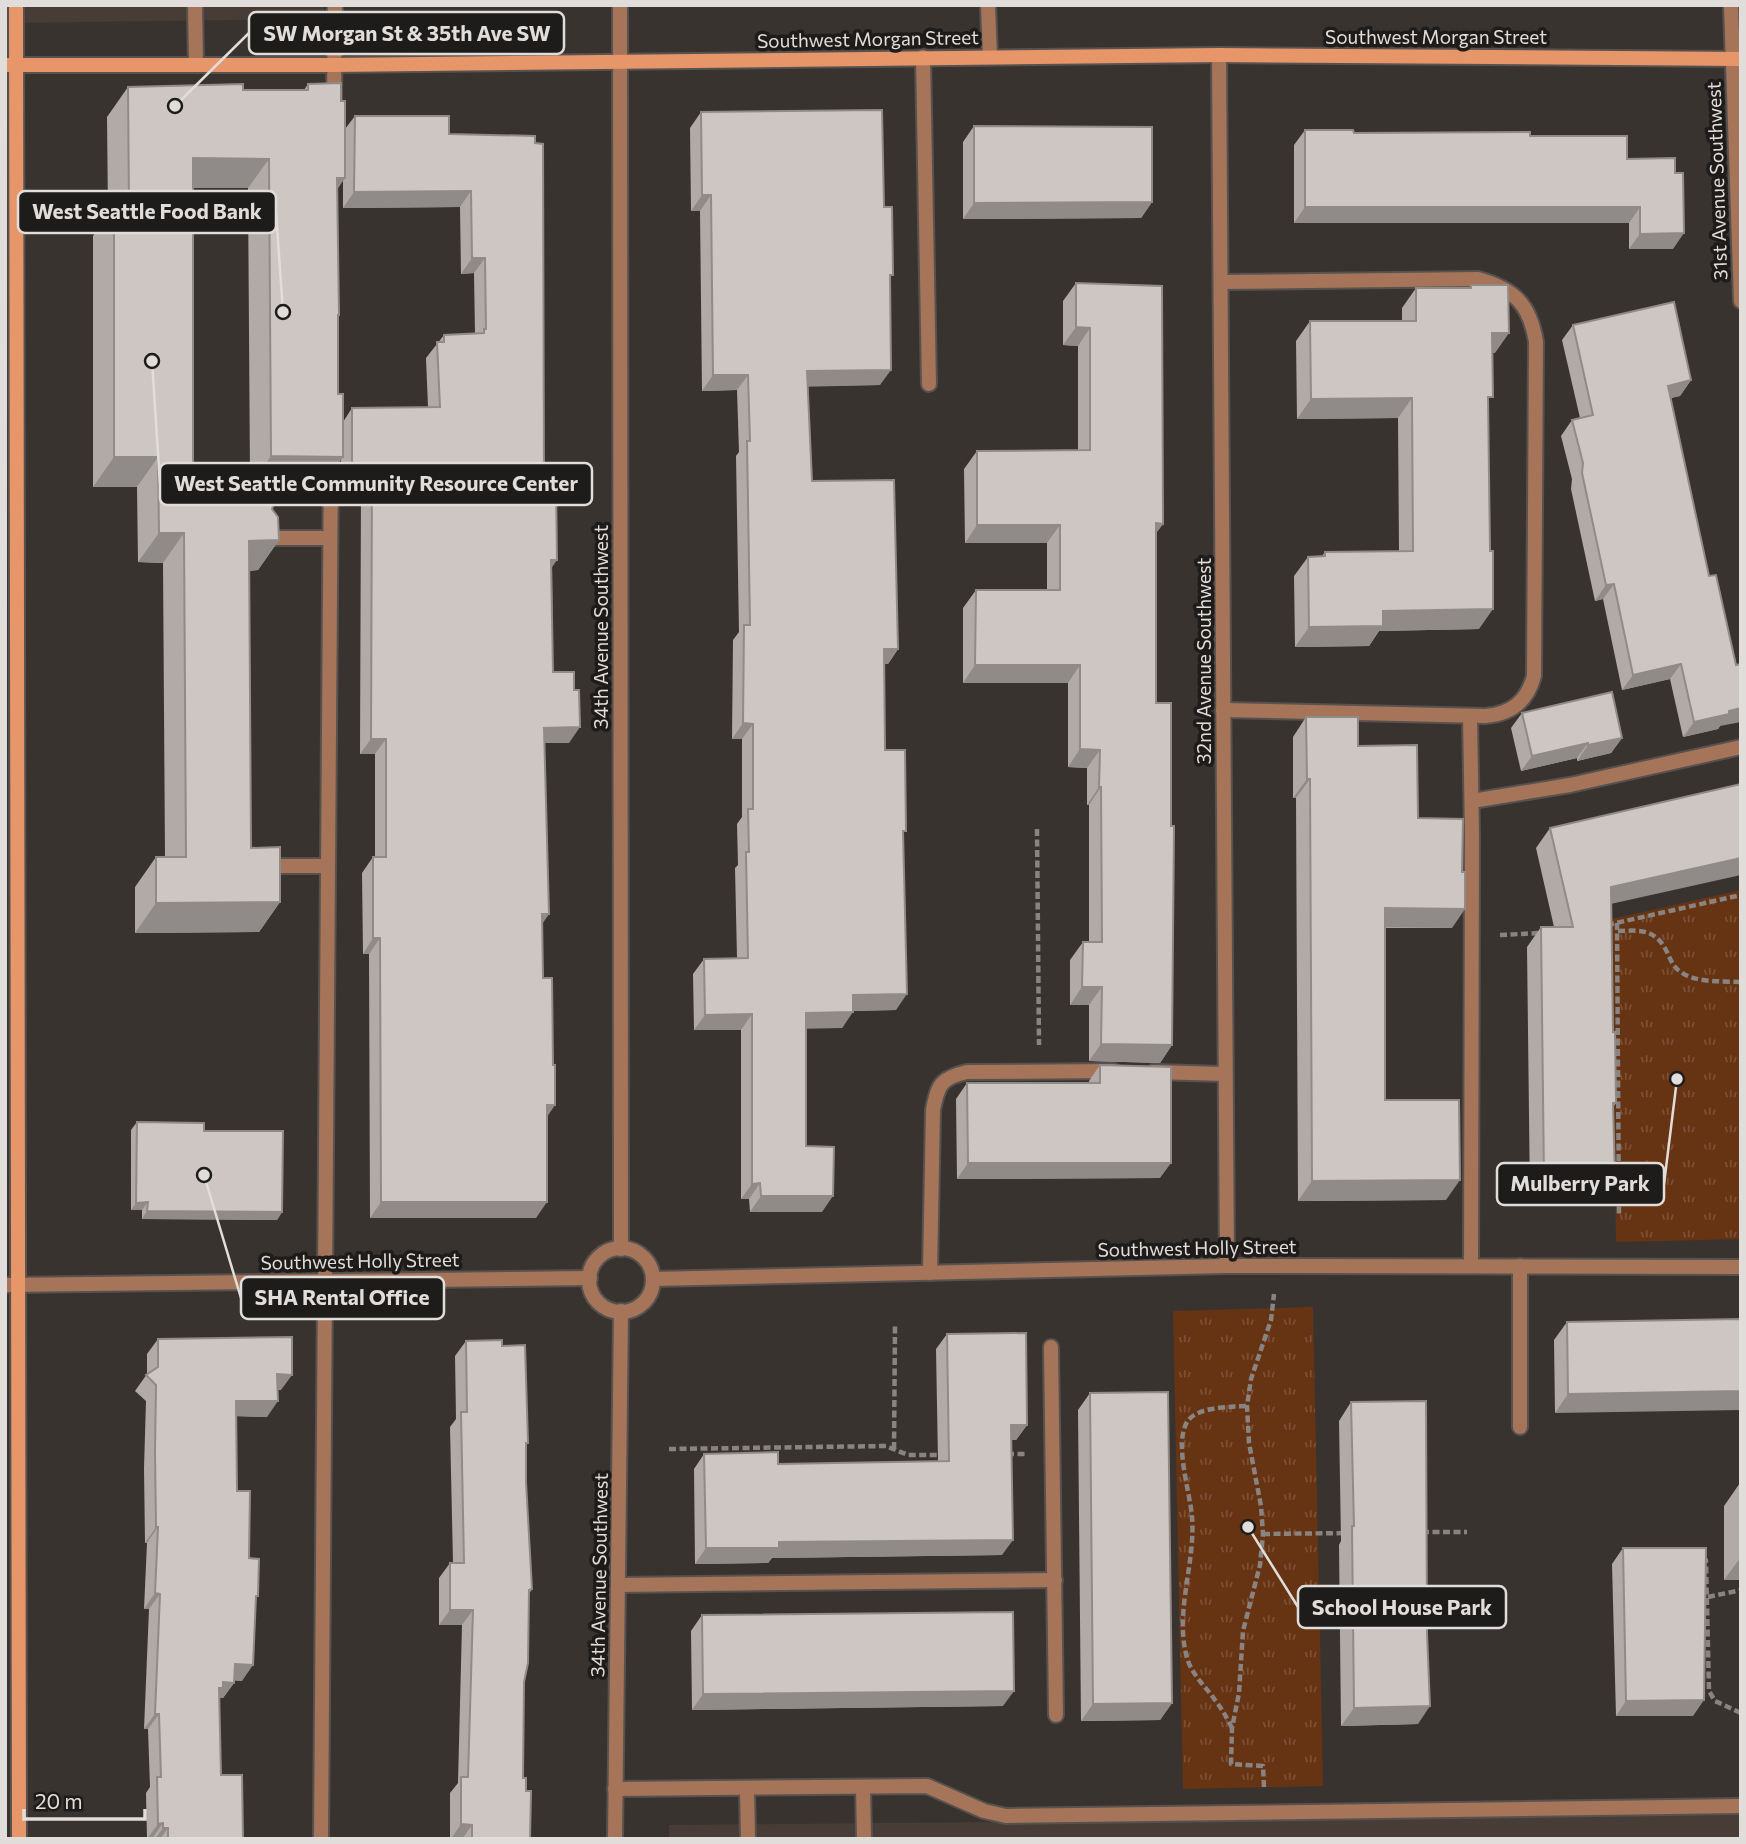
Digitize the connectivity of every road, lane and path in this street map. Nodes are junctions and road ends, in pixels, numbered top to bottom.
1 (16, 5) edge
2 (195, 5) edge
3 (335, 5) edge
4 (620, 5) edge
5 (988, 5) edge
6 (1731, 5) edge
7 (1219, 55) junction
8 (923, 57) junction
9 (990, 57) junction
10 (1738, 59) edge
11 (620, 62) junction
12 (10, 65) edge
13 (196, 65) junction
14 (335, 65) junction
15 (334, 113) edge
16 (11, 267) edge
17 (1221, 282) junction
18 (1741, 302) edge
19 (929, 384) dead end
20 (331, 442) edge
21 (261, 538) edge
22 (330, 538) junction
23 (1223, 710) junction
24 (1470, 716) junction
25 (1741, 747) edge
26 (1472, 801) junction
27 (1037, 829) dead end
28 (259, 866) edge
29 (327, 866) junction
30 (1741, 895) edge
31 (1618, 923) junction
32 (1599, 927) edge
33 (1618, 931) junction
34 (1549, 933) edge
35 (1497, 936) dead end
36 (1741, 982) edge
37 (1039, 1070) junction
38 (1225, 1074) junction
39 (1619, 1217) dead end
40 (621, 1249) junction
41 (1227, 1266) junction
42 (1471, 1266) junction
43 (1520, 1266) junction
44 (1741, 1266) edge
45 (930, 1273) junction
46 (590, 1278) junction
47 (653, 1279) junction
48 (324, 1281) junction
49 (12, 1285) edge
50 (1274, 1293) dead end
51 (621, 1311) junction
52 (895, 1326) dead end
53 (1051, 1347) dead end
54 (1247, 1406) junction
55 (1520, 1427) dead end
56 (669, 1449) dead end
57 (894, 1449) junction
58 (994, 1454) edge
59 (1028, 1454) dead end
60 (945, 1455) dead end
61 (1411, 1532) edge
62 (1467, 1532) dead end
63 (1356, 1533) edge
64 (1263, 1534) junction
65 (1698, 1560) edge
66 (1055, 1580) junction
67 (618, 1585) junction
68 (1741, 1590) edge
69 (1707, 1597) junction
70 (1741, 1713) edge
71 (1056, 1715) dead end
72 (1232, 1728) junction
73 (747, 1787) junction
74 (863, 1787) junction
75 (615, 1789) junction
76 (1264, 1792) dead end
77 (1741, 1806) edge
78 (864, 1838) edge
79 (19, 1839) edge
80 (321, 1839) edge
81 (615, 1839) edge
82 (748, 1839) edge

1 - 12 main road
2 - 13 street
3 - 14 street
4 - 11 street, 34th Avenue Southwest
5 - 9 street
6 - 10 street, 31st Avenue Southwest
7 - 9 main road, Southwest Morgan Street
7 - 10 main road, Southwest Morgan Street
7 - 17 street, 32nd Avenue Southwest
8 - 9 main road, Southwest Morgan Street
8 - 11 main road, Southwest Morgan Street
8 - 19 street
10 - 18 street, 31st Avenue Southwest
11 - 14 main road, Southwest Morgan Street
11 - 40 street, 34th Avenue Southwest
12 - 13 main road, Southwest Morgan Street
12 - 16 main road
13 - 14 main road, Southwest Morgan Street
14 - 15 street
16 - 49 main road
17 - 23 street, 32nd Avenue Southwest
17 - 24 street
20 - 22 street
21 - 22 street
22 - 29 street
23 - 24 street
23 - 38 street, 32nd Avenue Southwest
24 - 26 street
25 - 26 street
26 - 42 street
27 - 37 path
28 - 29 street
29 - 48 street
30 - 31 path
31 - 32 path
31 - 33 path
33 - 36 path
33 - 39 path
34 - 35 path
37 - 38 street
37 - 45 street
38 - 41 street, 32nd Avenue Southwest
40 - 46 street
40 - 47 street
41 - 42 street, Southwest Holly Street
41 - 45 street, Southwest Holly Street
42 - 43 street, Southwest Holly Street
43 - 44 street, Southwest Holly Street
43 - 55 street
45 - 47 street, Southwest Holly Street
46 - 48 street, Southwest Holly Street
46 - 51 street
47 - 51 street
48 - 49 street, Southwest Holly Street
48 - 80 street
49 - 79 main road
50 - 54 path
51 - 67 street, 34th Avenue Southwest
52 - 57 path
53 - 66 street
54 - 64 path
54 - 72 path
56 - 57 path
57 - 60 path
58 - 59 path
61 - 62 path
63 - 64 path
64 - 72 path
65 - 69 path
66 - 67 street
66 - 71 street
67 - 75 street, 34th Avenue Southwest
68 - 69 path
69 - 70 path
72 - 76 path
73 - 74 street
73 - 75 street
73 - 82 street
74 - 77 street
74 - 78 street
75 - 81 street, 34th Avenue Southwest

